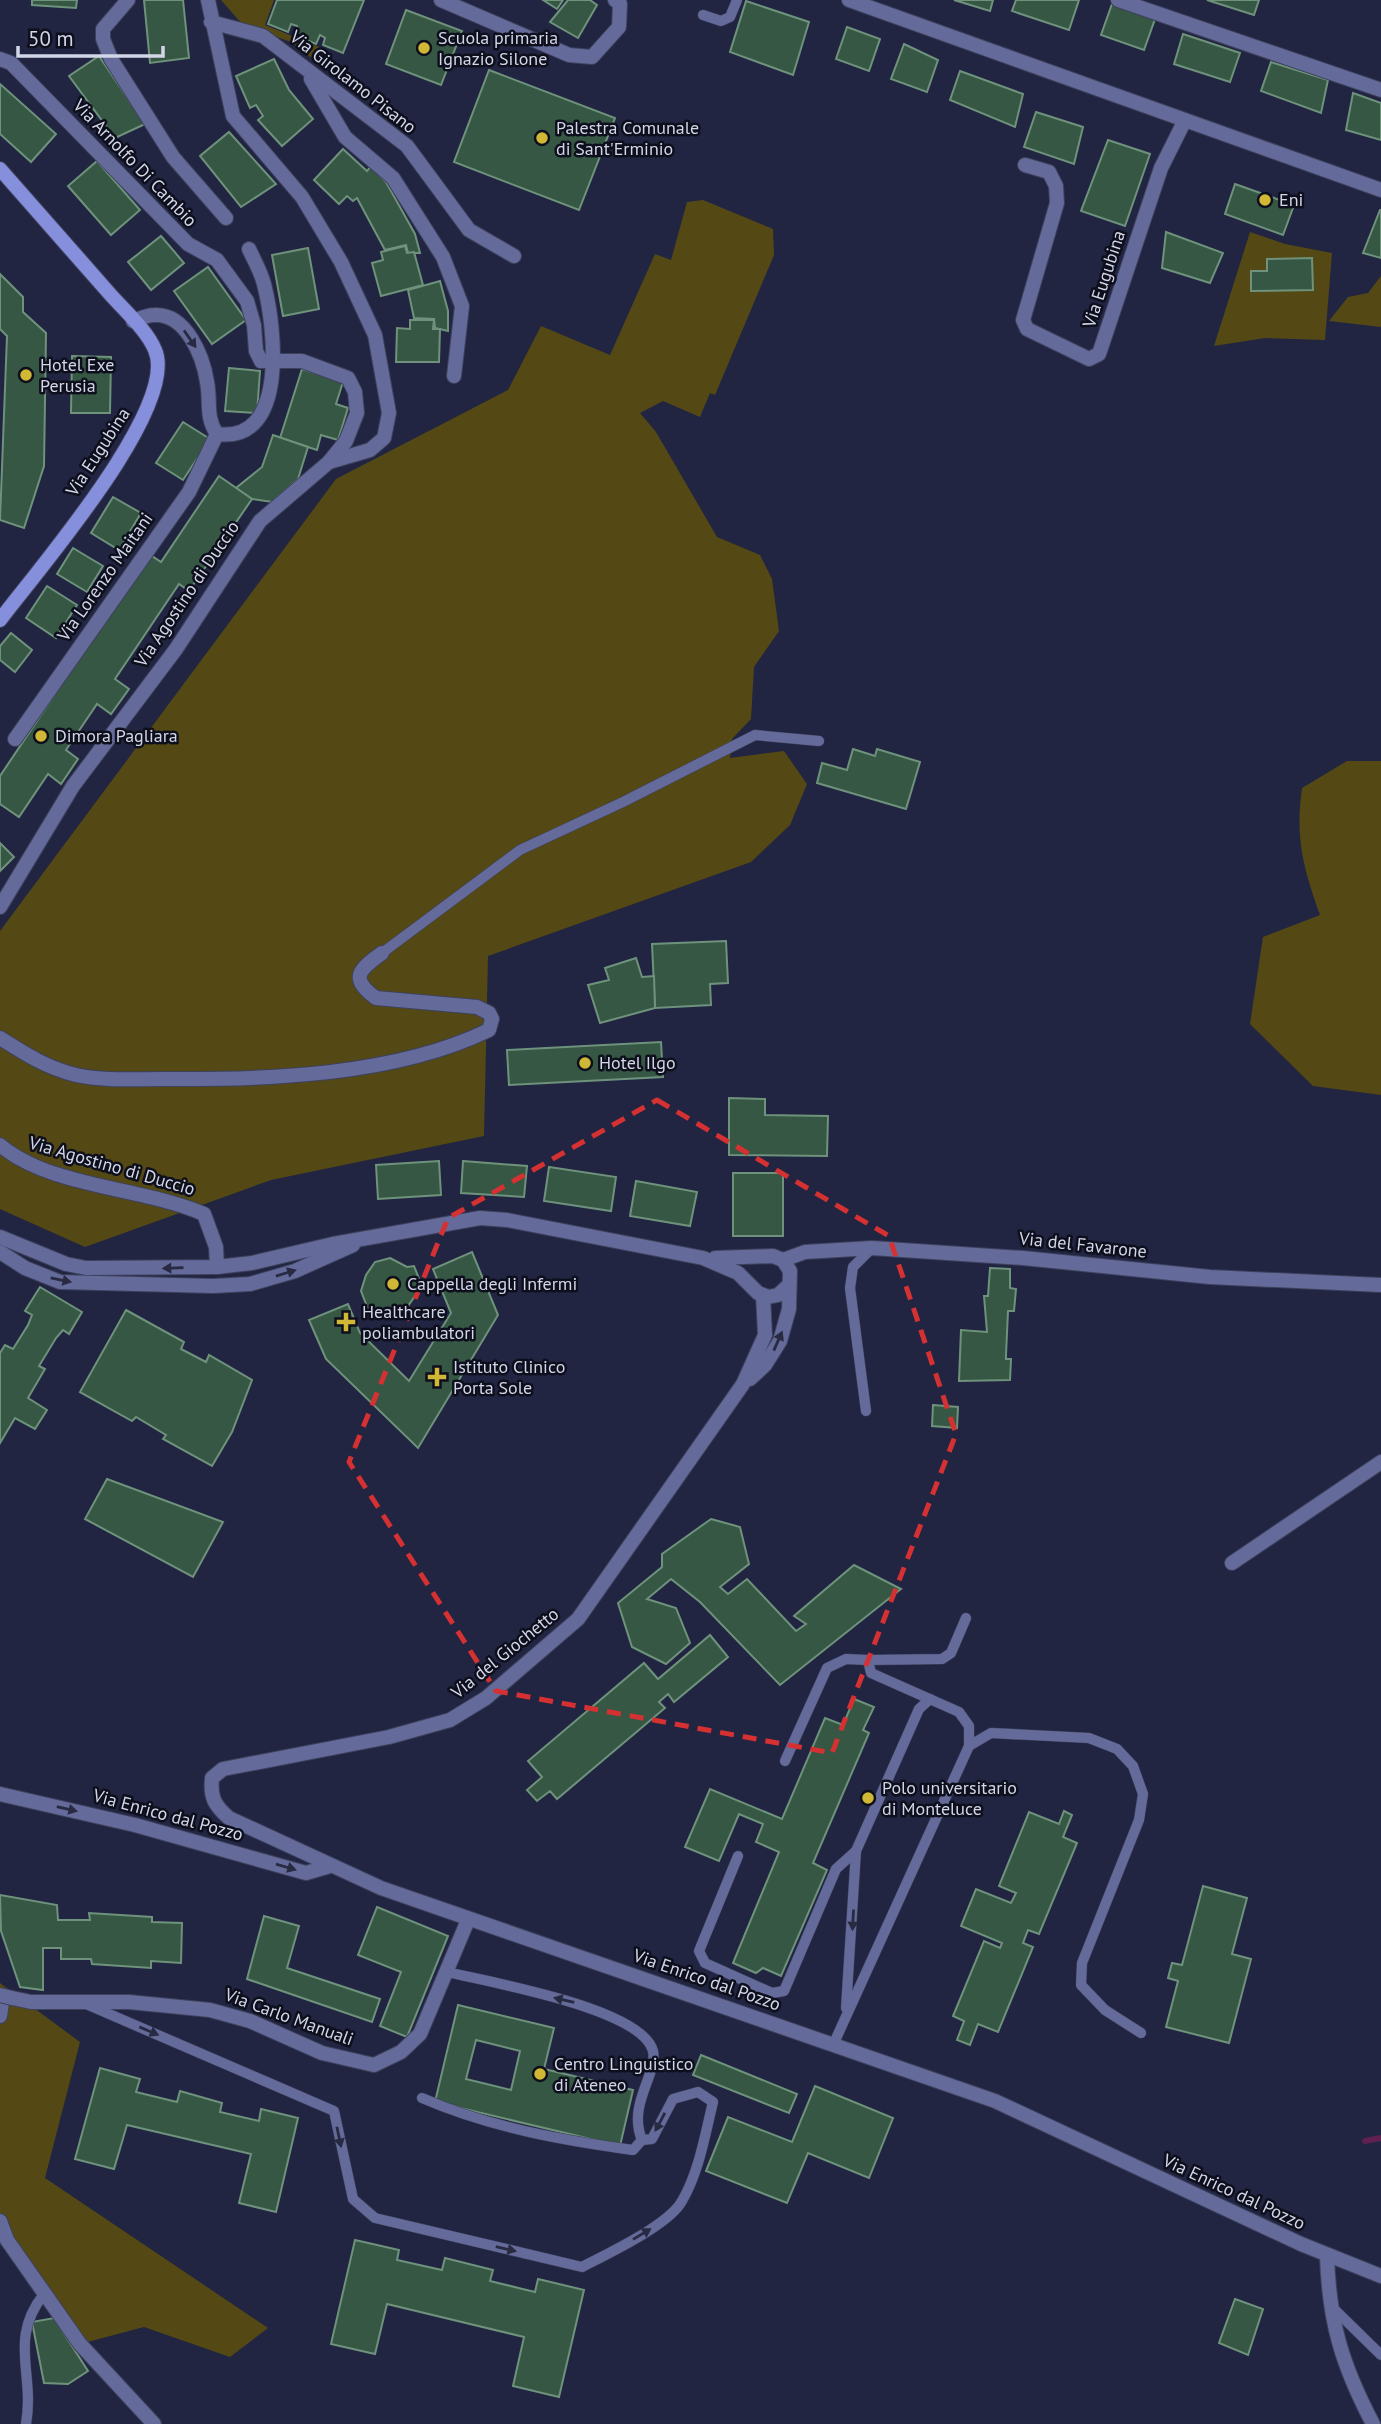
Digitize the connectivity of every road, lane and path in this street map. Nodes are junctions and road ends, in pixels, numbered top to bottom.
1 (128, 0) edge
2 (208, 0) edge
3 (440, 0) edge
4 (615, 0) edge
5 (737, 0) edge
6 (849, 0) edge
7 (1118, 0) edge
8 (703, 15) dead end
9 (211, 22) junction
10 (0, 59) edge
11 (307, 71) junction
12 (1381, 90) edge
13 (1184, 122) junction
14 (1025, 165) dead end
15 (0, 169) edge
16 (1381, 190) edge
17 (226, 218) dead end
18 (249, 249) dead end
19 (513, 256) dead end
20 (133, 321) junction
21 (274, 362) junction
22 (454, 376) dead end
23 (218, 434) junction
24 (330, 463) junction
25 (0, 620) edge
26 (15, 739) dead end
27 (818, 741) dead end
28 (0, 907) edge
29 (382, 953) joint
30 (0, 1038) edge
31 (0, 1145) edge
32 (0, 1237) edge
33 (361, 1241) junction
34 (872, 1248) junction
35 (0, 1252) edge
36 (703, 1258) junction
37 (761, 1258) junction
38 (783, 1260) junction
39 (217, 1267) junction
40 (750, 1282) junction
41 (1381, 1285) edge
42 (788, 1286) junction
43 (763, 1296) junction
44 (743, 1384) junction
45 (866, 1411) dead end
46 (1381, 1462) edge
47 (1232, 1563) dead end
48 (967, 1618) dead end
49 (868, 1660) junction
50 (930, 1699) junction
51 (969, 1746) junction
52 (785, 1760) dead end
53 (0, 1794) edge
54 (856, 1852) junction
55 (738, 1856) dead end
56 (330, 1866) junction
57 (468, 1920) junction
58 (447, 1972) junction
59 (3, 2003) edge
60 (86, 2004) junction
61 (846, 2017) junction
62 (1141, 2033) dead end
63 (834, 2043) junction
64 (422, 2098) dead end
65 (642, 2140) junction
66 (0, 2221) edge
67 (1327, 2256) junction
68 (1381, 2276) edge
69 (44, 2294) junction
70 (1328, 2303) junction
71 (1381, 2355) edge
72 (26, 2424) edge
73 (154, 2424) edge
74 (1373, 2424) edge

1 - 17 street
2 - 9 street
3 - 4 street
5 - 8 lane
6 - 13 street
7 - 12 street
9 - 11 street, Via Girolamo Pisano
9 - 24 street
10 - 21 street, Via Arnolfo Di Cambio
11 - 19 street, Via Girolamo Pisano
11 - 22 street
13 - 14 street, Via Eugubina
13 - 16 street
15 - 20 main road, Via Eugubina
18 - 21 street
20 -> 23 street
20 - 25 main road, Via Eugubina
21 - 23 street
21 - 24 street, Via Agostino di Duccio
23 - 26 street, Via Lorenzo Maitani
24 - 28 street, Via Agostino di Duccio
27 - 29 lane
29 - 30 street
31 - 39 street, Via Agostino di Duccio
39 -> 32 street
35 -> 33 street
33 - 36 street
33 - 39 street
34 - 38 street, Via del Favarone
34 - 41 street, Via del Favarone
34 - 45 lane
36 - 37 street
36 - 40 street
37 - 38 street
37 - 40 street
38 - 42 street, Via del Giochetto
40 - 43 street
42 - 43 street
44 -> 42 street, Via del Giochetto
43 - 44 street, Via del Giochetto
44 - 56 street, Via del Giochetto
46 - 47 street
48 - 49 lane
49 - 50 lane
49 - 52 lane
50 - 51 lane
50 - 54 lane
51 - 61 lane
51 - 62 lane
53 -> 56 street, Via Enrico dal Pozzo
54 - 55 lane
54 -> 61 lane
56 - 57 street, Via Enrico dal Pozzo
57 - 58 street, Via Carlo Manuali
57 - 63 street, Via Enrico dal Pozzo
58 - 60 street, Via Carlo Manuali
65 -> 58 lane
59 - 60 street, Via Carlo Manuali
60 -> 65 lane
61 - 63 lane
63 - 67 street, Via Enrico dal Pozzo
64 - 65 lane
66 - 69 street
67 - 68 street, Via Enrico dal Pozzo
67 - 70 street
69 - 72 lane
69 - 73 street
70 - 71 lane
70 - 74 street

